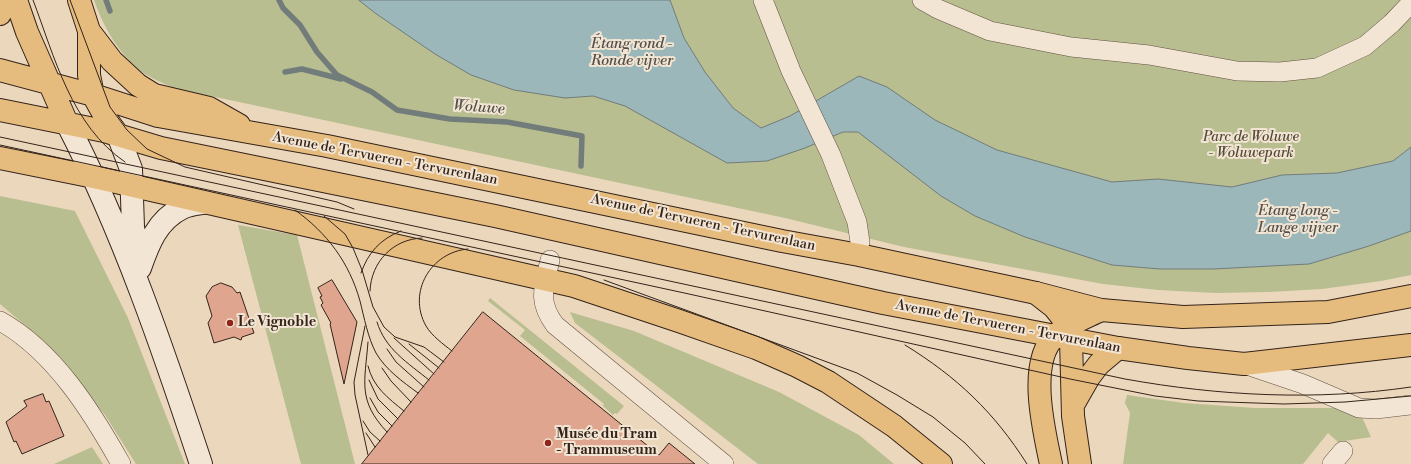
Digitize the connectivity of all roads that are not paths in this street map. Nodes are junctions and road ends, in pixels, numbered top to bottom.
1 (6, 0) edge
2 (16, 0) edge
3 (79, 0) edge
4 (763, 0) edge
5 (922, 0) edge
6 (1411, 3) edge
7 (0, 14) edge
8 (89, 31) junction
9 (0, 70) edge
10 (50, 82) junction
11 (94, 95) junction
12 (0, 110) edge
13 (67, 123) junction
14 (254, 133) junction
15 (118, 135) junction
16 (0, 158) edge
17 (94, 177) junction
18 (131, 186) junction
19 (203, 203) junction
20 (860, 242) dead end
21 (140, 270) junction
22 (548, 270) junction
23 (1036, 293) junction
24 (1411, 296) edge
25 (143, 300) junction
26 (1101, 310) junction
27 (0, 322) edge
28 (1065, 334) junction
29 (1411, 346) edge
30 (1118, 348) junction
31 (1244, 364) junction
32 (1073, 405) junction
33 (1411, 405) edge
34 (121, 464) edge
35 (202, 464) edge
36 (724, 464) edge
37 (941, 464) edge
38 (1051, 464) edge
39 (1080, 464) edge

1 - 7 main road
2 - 10 main road
3 - 8 main road
4 - 20 street
5 - 6 street
8 - 11 main road
8 - 14 main road
9 - 10 main road, Avenue de Tervueren - Tervurenlaan
10 - 11 main road, Avenue de Tervueren - Tervurenlaan
10 - 13 main road
11 - 14 main road, Avenue de Tervueren - Tervurenlaan
11 - 15 main road
12 - 13 main road, Avenue de Tervueren - Tervurenlaan
13 - 15 main road, Avenue de Tervueren - Tervurenlaan
13 - 17 street
14 - 23 main road, Avenue de Tervueren - Tervurenlaan
15 - 18 street
15 - 28 main road, Avenue de Tervueren - Tervurenlaan
16 - 17 main road
17 - 18 main road
17 - 25 street
18 - 19 main road
18 - 21 street
19 - 21 street
19 - 22 main road
21 - 25 street
22 - 36 street
22 - 37 main road
23 - 26 main road, Avenue de Tervueren - Tervurenlaan
23 - 28 main road
24 - 26 main road, Avenue de Tervueren - Tervurenlaan
25 - 35 street
26 - 28 main road
27 - 34 street
28 - 30 main road, Avenue de Tervueren - Tervurenlaan
28 - 32 main road
28 - 38 main road
29 - 31 main road, Avenue de Tervueren - Tervurenlaan
30 - 31 main road, Avenue de Tervueren - Tervurenlaan
30 - 32 main road
31 - 33 street, Avenue de Tervueren - Tervurenlaan
32 - 39 main road

